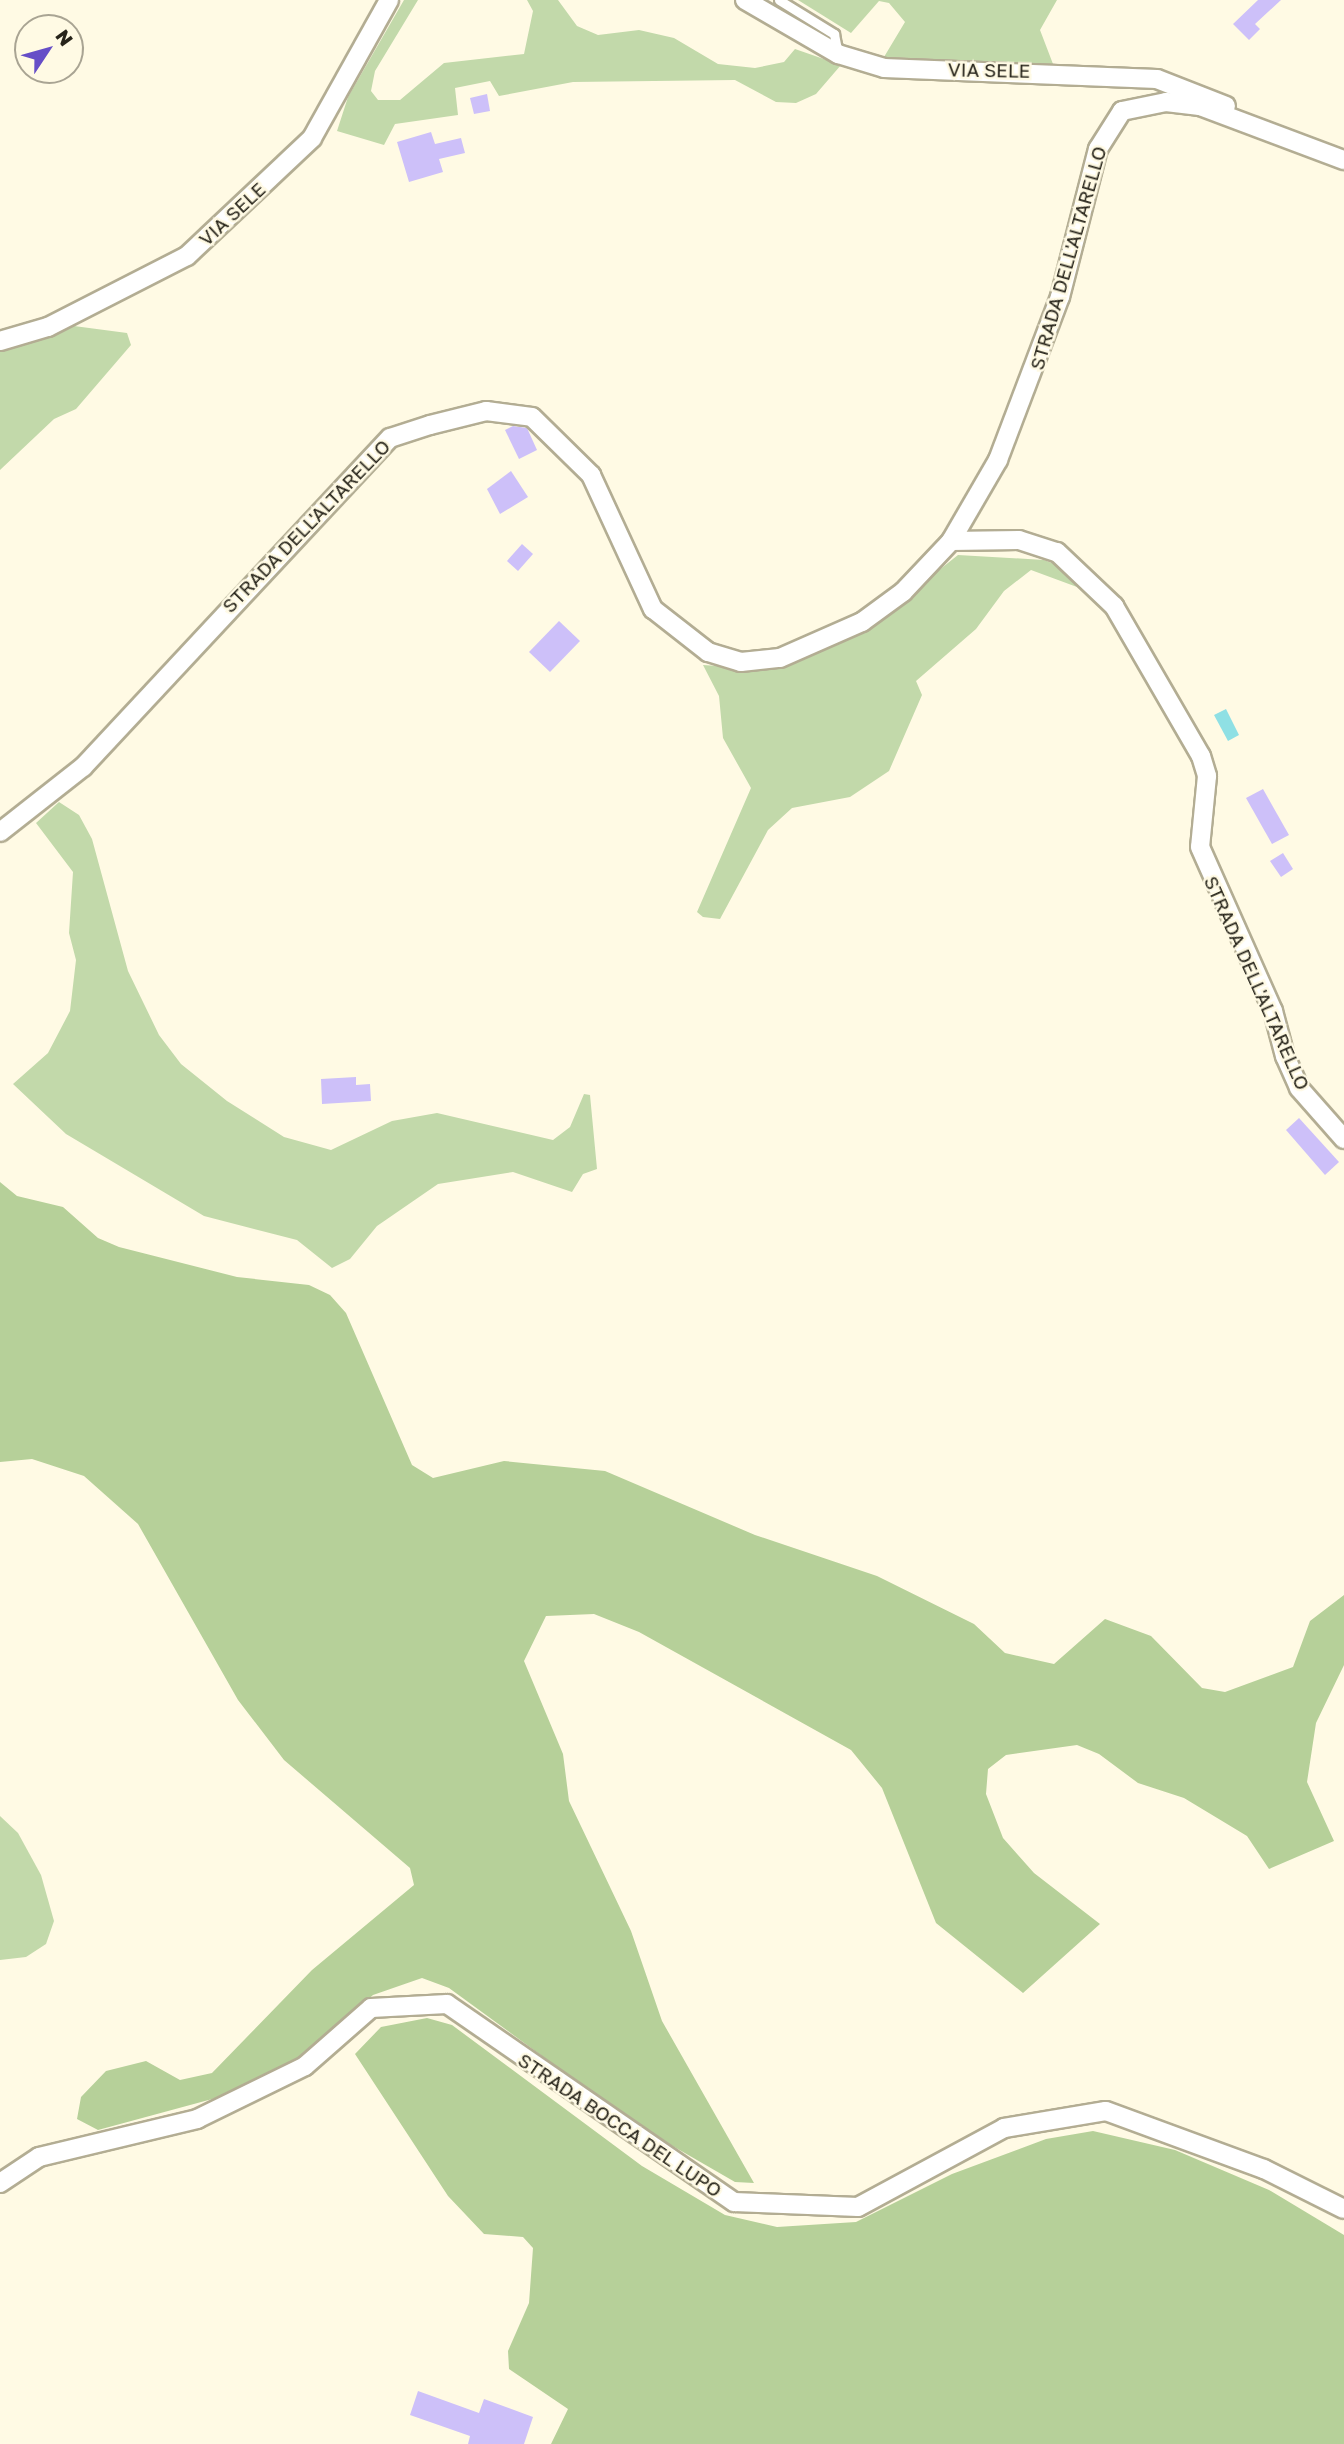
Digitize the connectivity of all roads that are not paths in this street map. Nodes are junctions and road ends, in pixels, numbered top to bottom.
1 (389, 0) edge
2 (745, 0) edge
3 (779, 0) edge
4 (838, 54) junction
5 (1241, 118) junction
6 (1344, 160) edge
7 (0, 341) edge
8 (951, 541) junction
9 (0, 832) edge
10 (1344, 1139) edge
11 (0, 2183) edge
12 (1344, 2209) edge

1 - 7 street, VIA SELE
2 - 4 street, VIA SELE
3 - 4 lane
4 - 5 street, VIA SELE
5 - 6 street, STRADA DELL'ALTARELLO
5 - 8 street, STRADA DELL'ALTARELLO
8 - 9 street, STRADA DELL'ALTARELLO
8 - 10 street, STRADA DELL'ALTARELLO
11 - 12 street, STRADA BOCCA DEL LUPO

